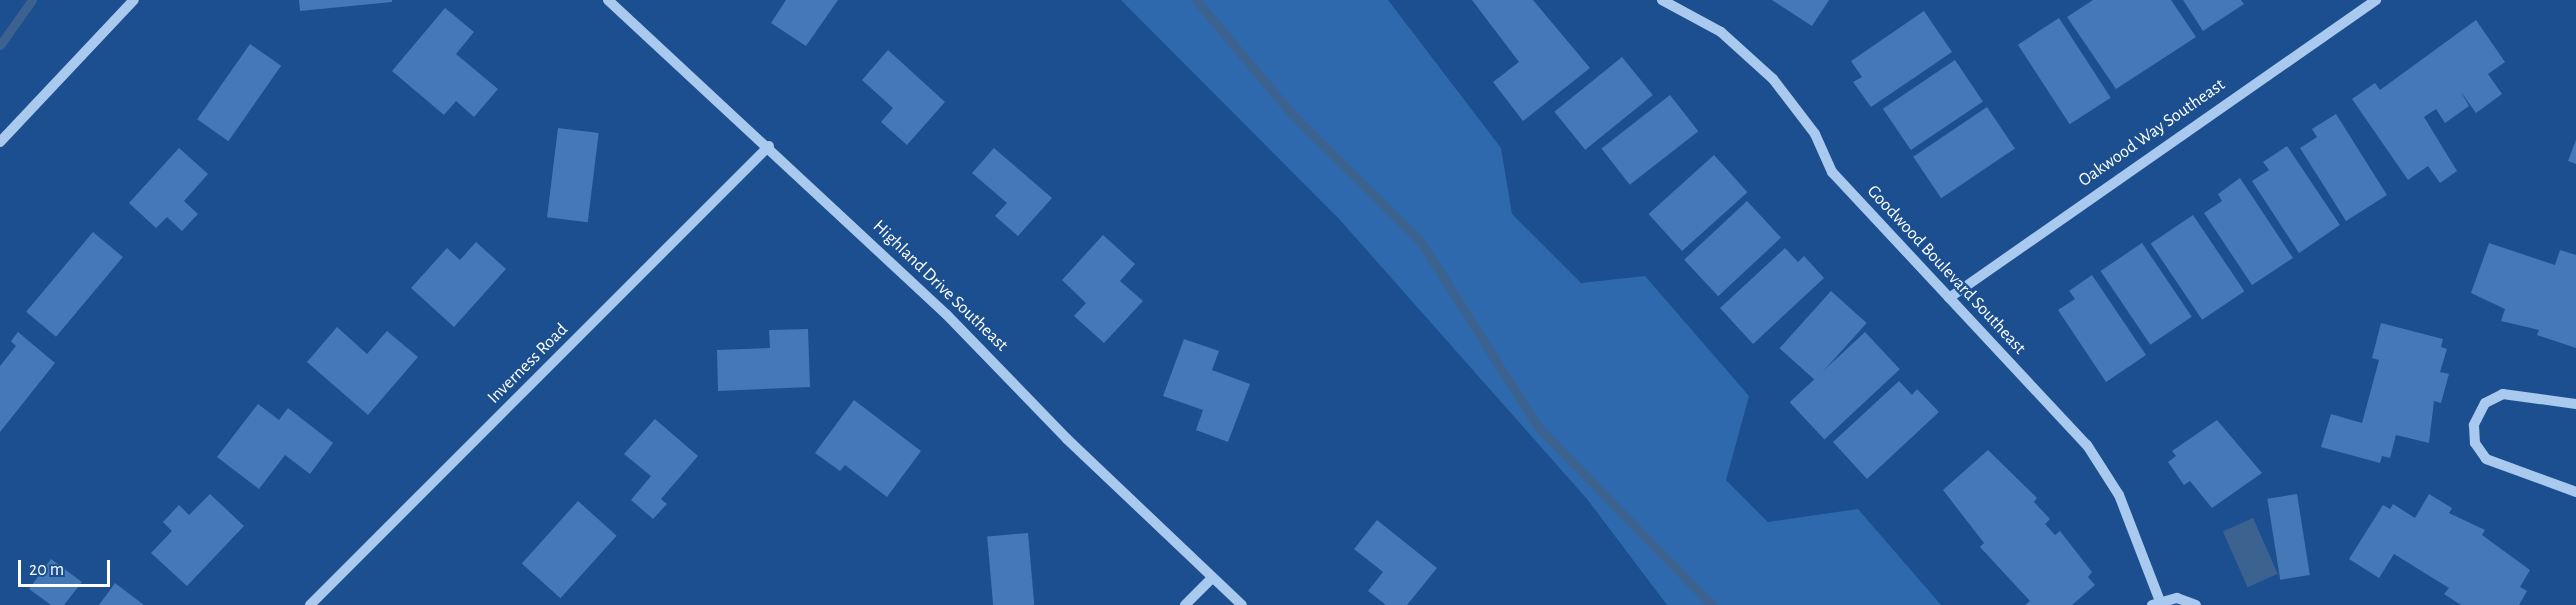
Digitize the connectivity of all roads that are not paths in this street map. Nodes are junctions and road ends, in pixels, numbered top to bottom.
1 (134, 0) edge
2 (608, 0) edge
3 (1662, 0) edge
4 (2376, 0) edge
5 (0, 142) edge
6 (769, 146) junction
7 (1950, 298) junction
8 (2576, 404) edge
9 (2576, 492) edge
10 (1212, 578) junction
11 (2156, 603) edge
12 (310, 605) edge
13 (1185, 605) edge
14 (1242, 605) edge
15 (2196, 605) edge

1 - 5 street
2 - 6 street, Highland Drive Southeast
3 - 7 street, Goodwood Boulevard Southeast
4 - 7 street, Oakwood Way Southeast
6 - 10 street, Highland Drive Southeast
6 - 12 street, Inverness Road
7 - 11 street, Goodwood Boulevard Southeast
8 - 9 street
10 - 13 street
10 - 14 street, Highland Drive Southeast
11 - 15 street, Goodwood Boulevard Southeast

